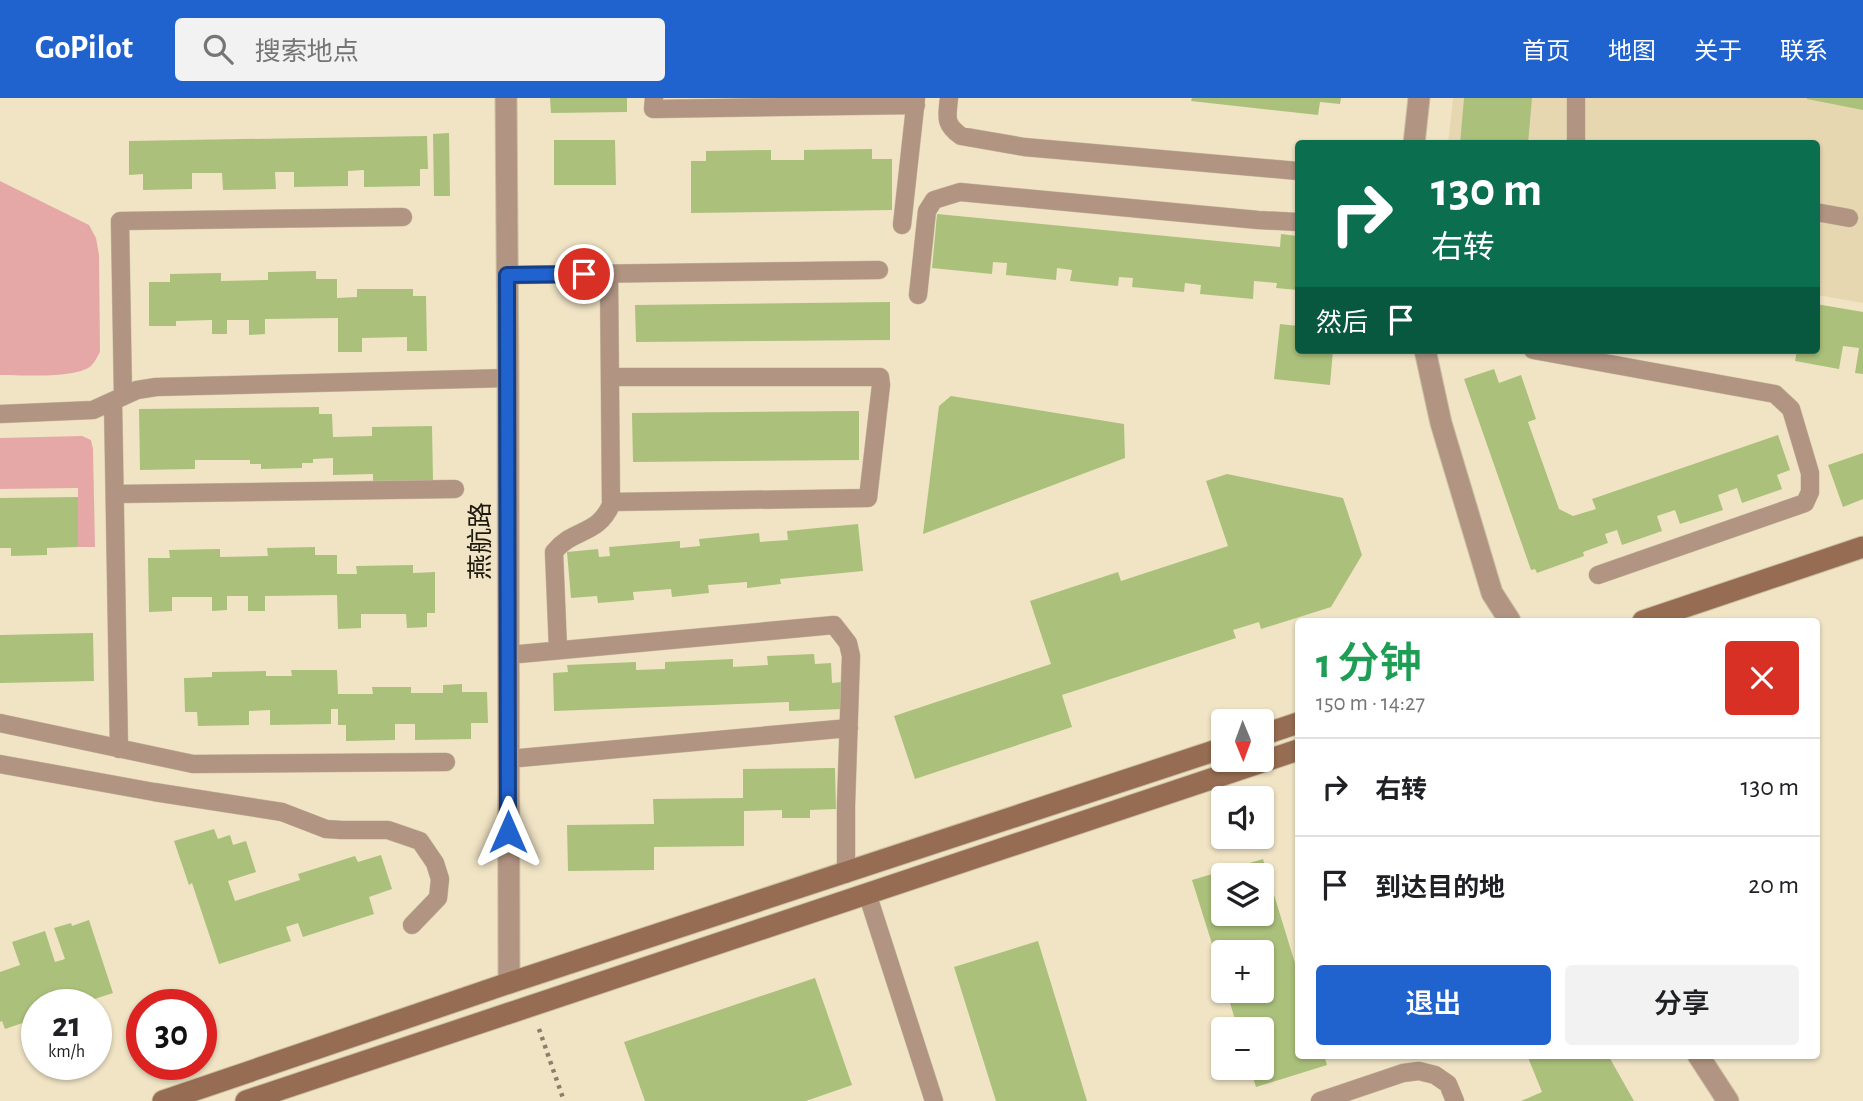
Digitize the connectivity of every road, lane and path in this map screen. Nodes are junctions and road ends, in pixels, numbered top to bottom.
1 (506, 98) edge
2 (653, 98) edge
3 (949, 98) edge
4 (1419, 98) edge
5 (1576, 98) edge
6 (916, 102) edge
7 (1414, 140) edge
8 (1576, 140) edge
9 (1295, 171) edge
10 (1820, 213) edge
11 (403, 217) dead end
12 (1849, 218) dead end
13 (1295, 222) edge
14 (902, 225) dead end
15 (879, 270) dead end
16 (610, 274) junction
17 (507, 275) junction
18 (919, 295) dead end
19 (1426, 354) edge
20 (1555, 354) edge
21 (610, 377) junction
22 (508, 378) junction
23 (118, 398) junction
24 (0, 414) edge
25 (455, 489) dead end
26 (115, 494) junction
27 (611, 502) junction
28 (1863, 547) edge
29 (1598, 575) dead end
30 (1508, 618) edge
31 (1652, 618) edge
32 (558, 649) junction
33 (508, 655) junction
34 (0, 723) edge
35 (1295, 724) edge
36 (849, 728) junction
37 (1274, 731) edge
38 (119, 748) junction
39 (1295, 751) edge
40 (1211, 752) edge
41 (508, 759) junction
42 (446, 762) dead end
43 (0, 764) edge
44 (846, 874) junction
45 (867, 893) junction
46 (412, 925) dead end
47 (509, 983) junction
48 (531, 1005) junction
49 (1701, 1059) edge
50 (163, 1101) edge
51 (246, 1101) edge
52 (564, 1101) edge
53 (934, 1101) edge
54 (1320, 1101) edge
55 (1455, 1101) edge
56 (1728, 1101) edge

1 - 17 street, 燕航路
2 - 6 lane
3 - 9 lane
4 - 7 street
5 - 8 lane
6 - 14 lane
10 - 12 lane
11 - 23 lane
13 - 18 lane
15 - 16 lane
16 - 17 lane
16 - 21 lane
17 - 22 street, 燕航路
19 - 30 street
20 - 29 lane
21 - 27 lane
21 - 27 lane
22 - 23 lane
22 - 33 street, 燕航路
23 - 24 lane
23 - 26 lane
25 - 26 lane
26 - 38 lane
27 - 32 lane
28 - 31 street
32 - 33 lane
32 - 36 lane
33 - 41 street, 燕航路
34 - 38 lane
35 - 37 street
36 - 41 lane
36 - 44 lane
38 - 42 lane
39 - 45 street
40 - 44 street
41 - 47 street, 燕航路
43 - 46 lane
44 - 47 street
45 - 48 street
45 - 53 lane
47 - 50 street
48 - 51 street
48 - 52 path
49 - 56 street
54 - 55 lane

